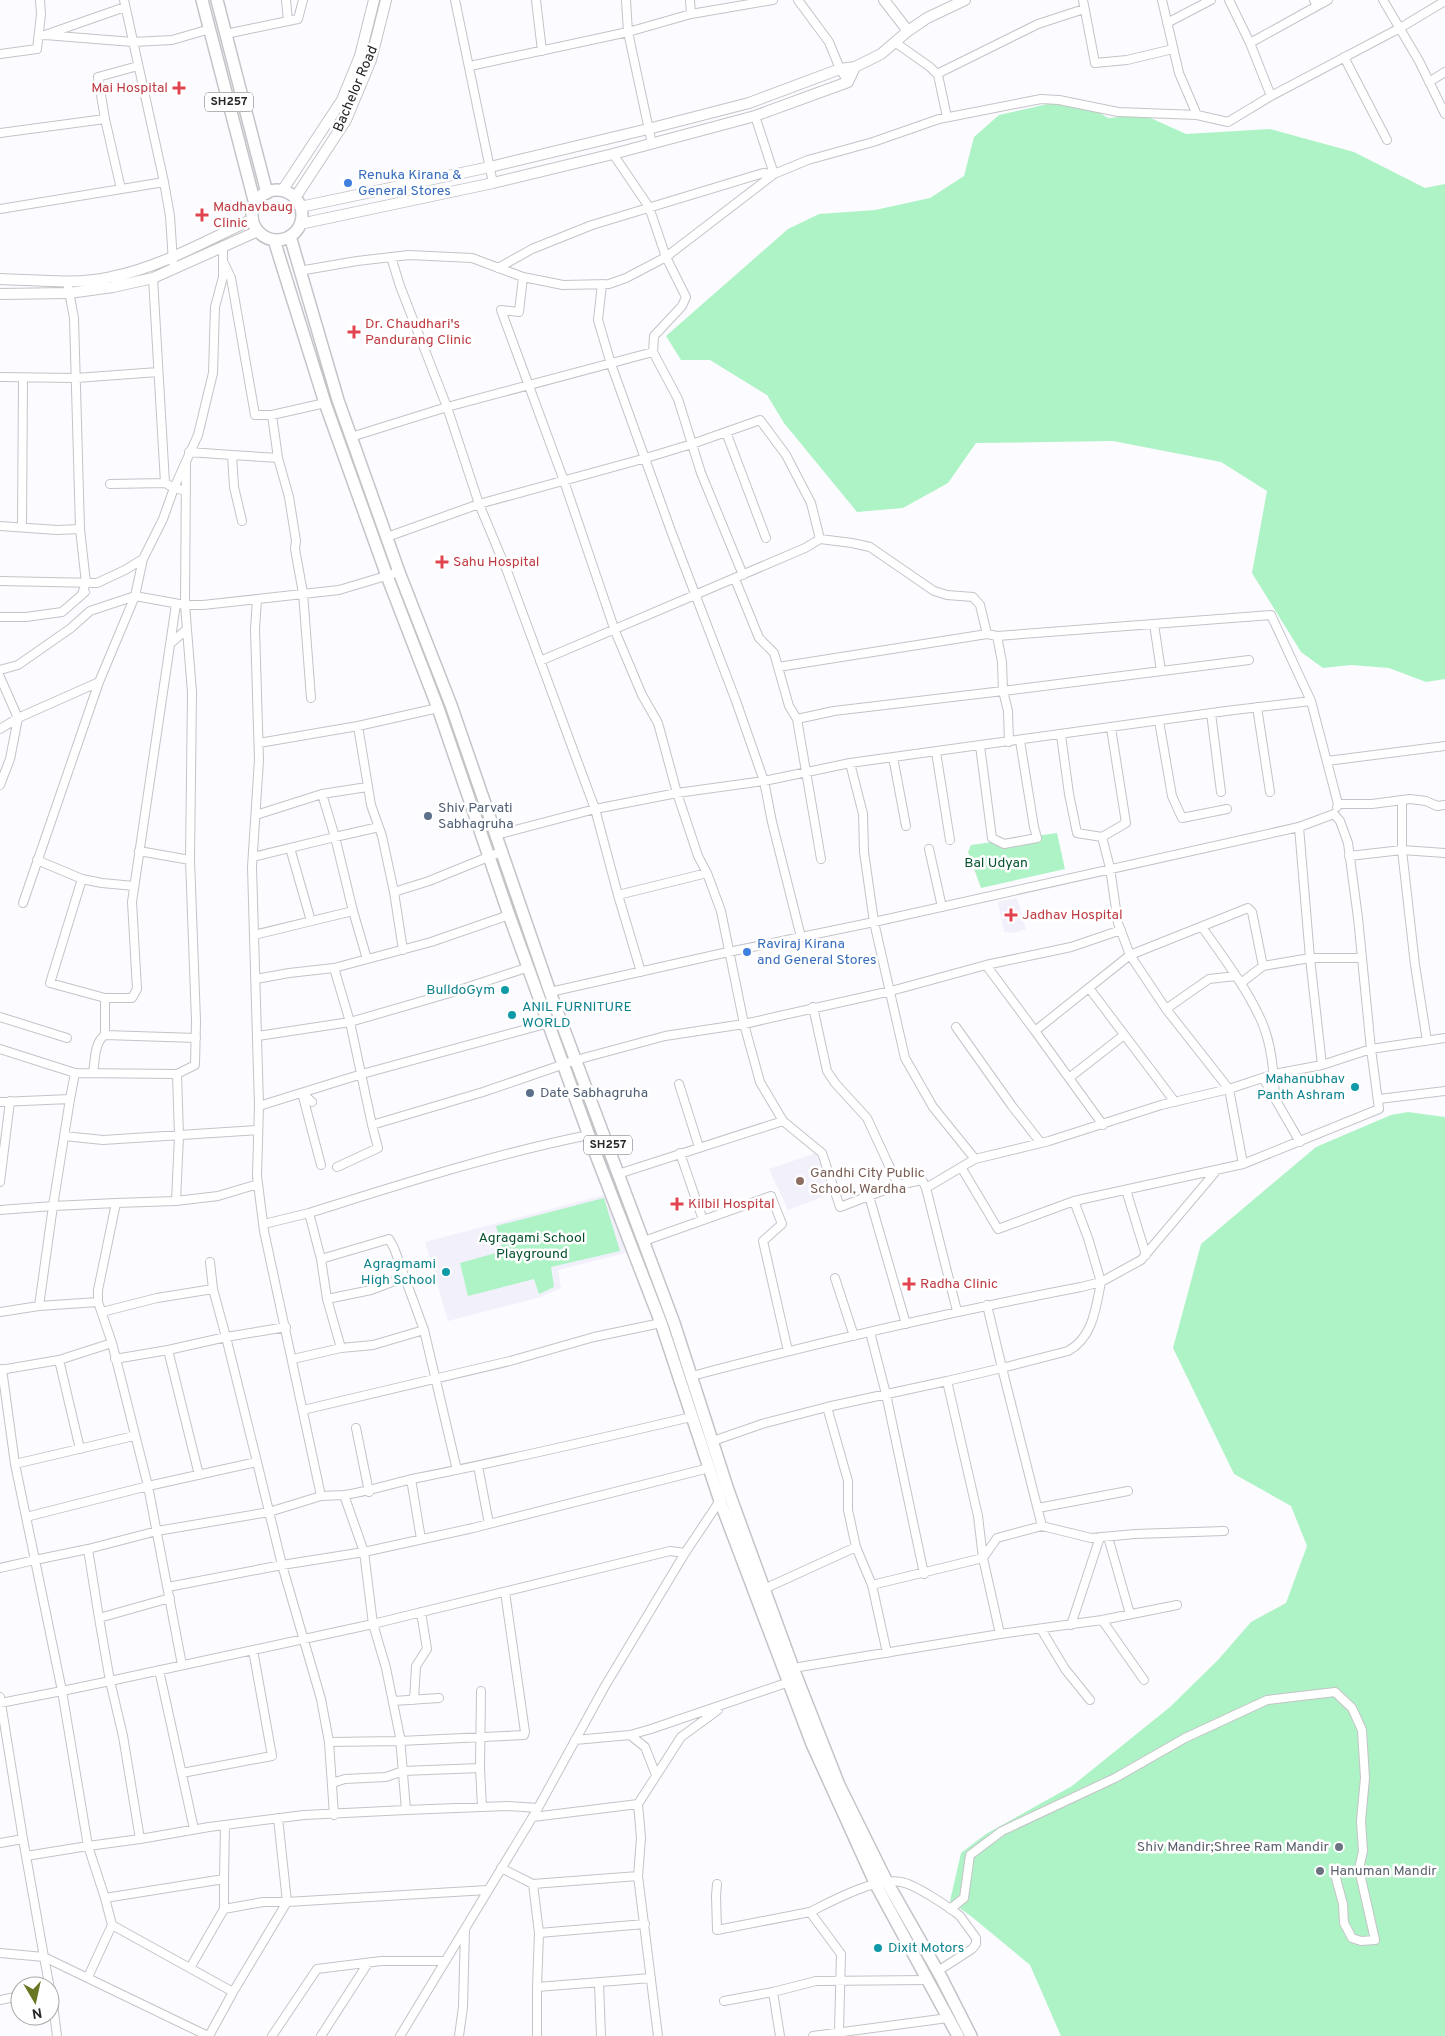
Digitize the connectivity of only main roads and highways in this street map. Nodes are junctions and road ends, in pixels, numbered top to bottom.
1 (202, 0) edge
2 (217, 0) edge
3 (267, 193) junction
4 (255, 204) junction
5 (290, 236) junction
6 (274, 240) junction
7 (882, 1883) junction
8 (958, 2036) edge
9 (970, 2036) edge

1 - 4 main road, SH257
2 - 3 main road, SH257
3 - 4 main road
3 - 5 main road
4 - 6 main road
5 - 6 main road
5 - 7 main road, SH257
6 - 7 main road, SH257
7 - 8 main road, SH257
7 - 9 main road, SH257

